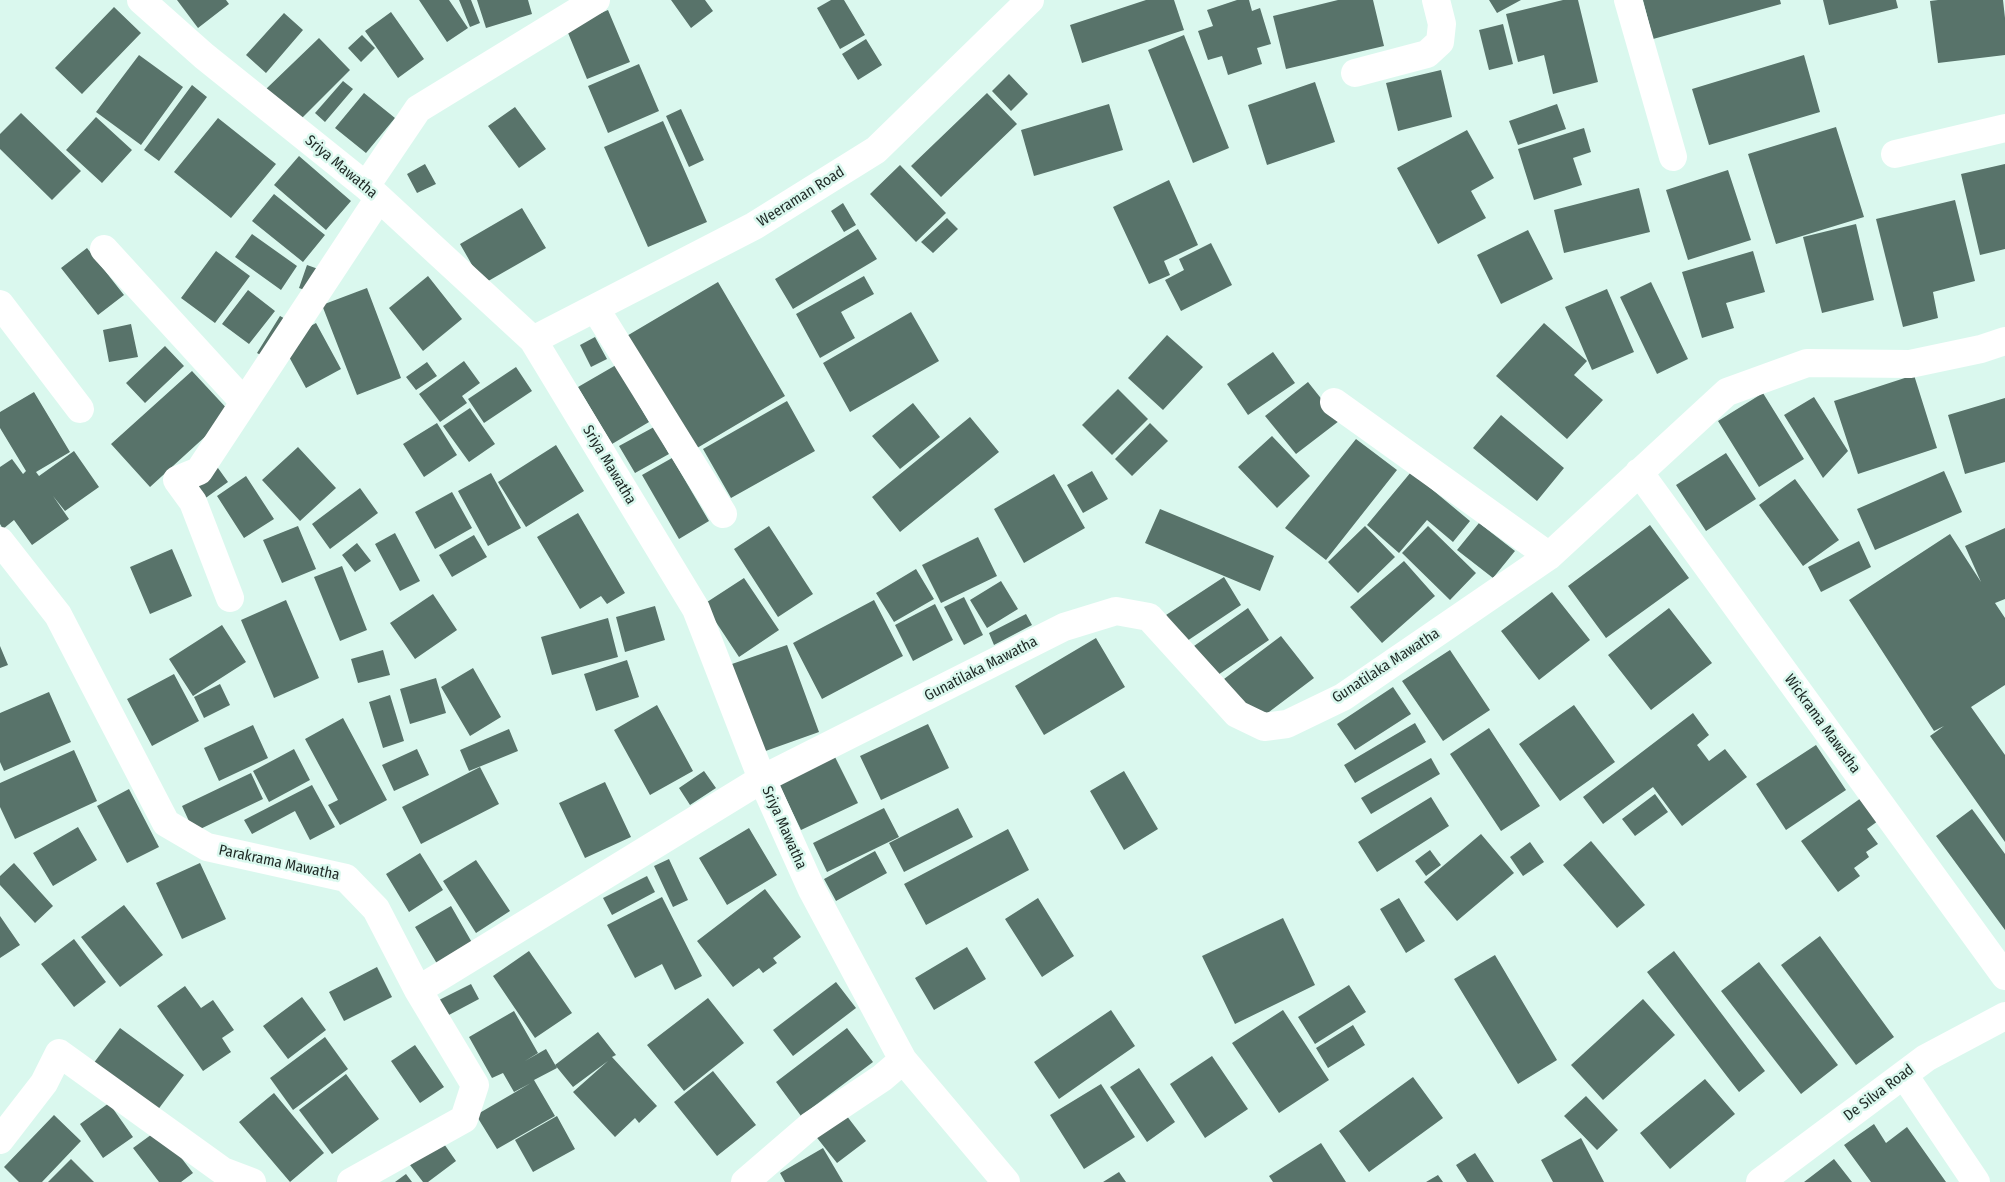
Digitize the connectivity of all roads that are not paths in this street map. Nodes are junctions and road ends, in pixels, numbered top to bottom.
1 (141, 0) edge
2 (596, 0) edge
3 (1030, 0) edge
4 (1436, 0) edge
5 (1628, 0) edge
6 (1355, 74) dead end
7 (2005, 128) edge
8 (1895, 154) dead end
9 (1673, 156) dead end
10 (372, 192) junction
11 (104, 249) dead end
12 (0, 304) edge
13 (595, 308) junction
14 (534, 340) junction
15 (2005, 341) edge
16 (244, 402) junction
17 (1334, 402) dead end
18 (80, 410) dead end
19 (1639, 472) junction
20 (723, 514) dead end
21 (0, 541) edge
22 (1549, 556) junction
23 (230, 598) dead end
24 (762, 779) junction
25 (2005, 976) edge
26 (418, 990) junction
27 (2005, 1016) edge
28 (903, 1060) junction
29 (1904, 1075) junction
30 (0, 1140) edge
31 (214, 1176) edge
32 (252, 1182) edge
33 (351, 1182) edge
34 (745, 1182) edge
35 (1006, 1182) edge
36 (1760, 1182) edge
37 (1976, 1182) edge

1 - 10 street, Sriya Mawatha
2 - 10 street
3 - 13 street, Weeraman Road
4 - 6 street
5 - 9 street
7 - 8 street
10 - 14 street, Sriya Mawatha
10 - 16 street
11 - 16 street
12 - 18 street
13 - 14 street, Weeraman Road
13 - 20 street
14 - 24 street, Sriya Mawatha
15 - 19 street, Gunatilaka Mawatha
16 - 23 street
17 - 22 street
19 - 22 street, Gunatilaka Mawatha
19 - 25 street, Wickrama Mawatha
21 - 26 street, Parakrama Mawatha
22 - 24 street, Gunatilaka Mawatha
24 - 26 street, Gunatilaka Mawatha
24 - 28 street, Sriya Mawatha
26 - 33 street, Parakrama Mawatha
27 - 29 street, De Silva Road
28 - 34 street
28 - 35 street, Sriya Mawatha
29 - 36 street, De Silva Road
29 - 37 street
30 - 31 street
31 - 32 street

